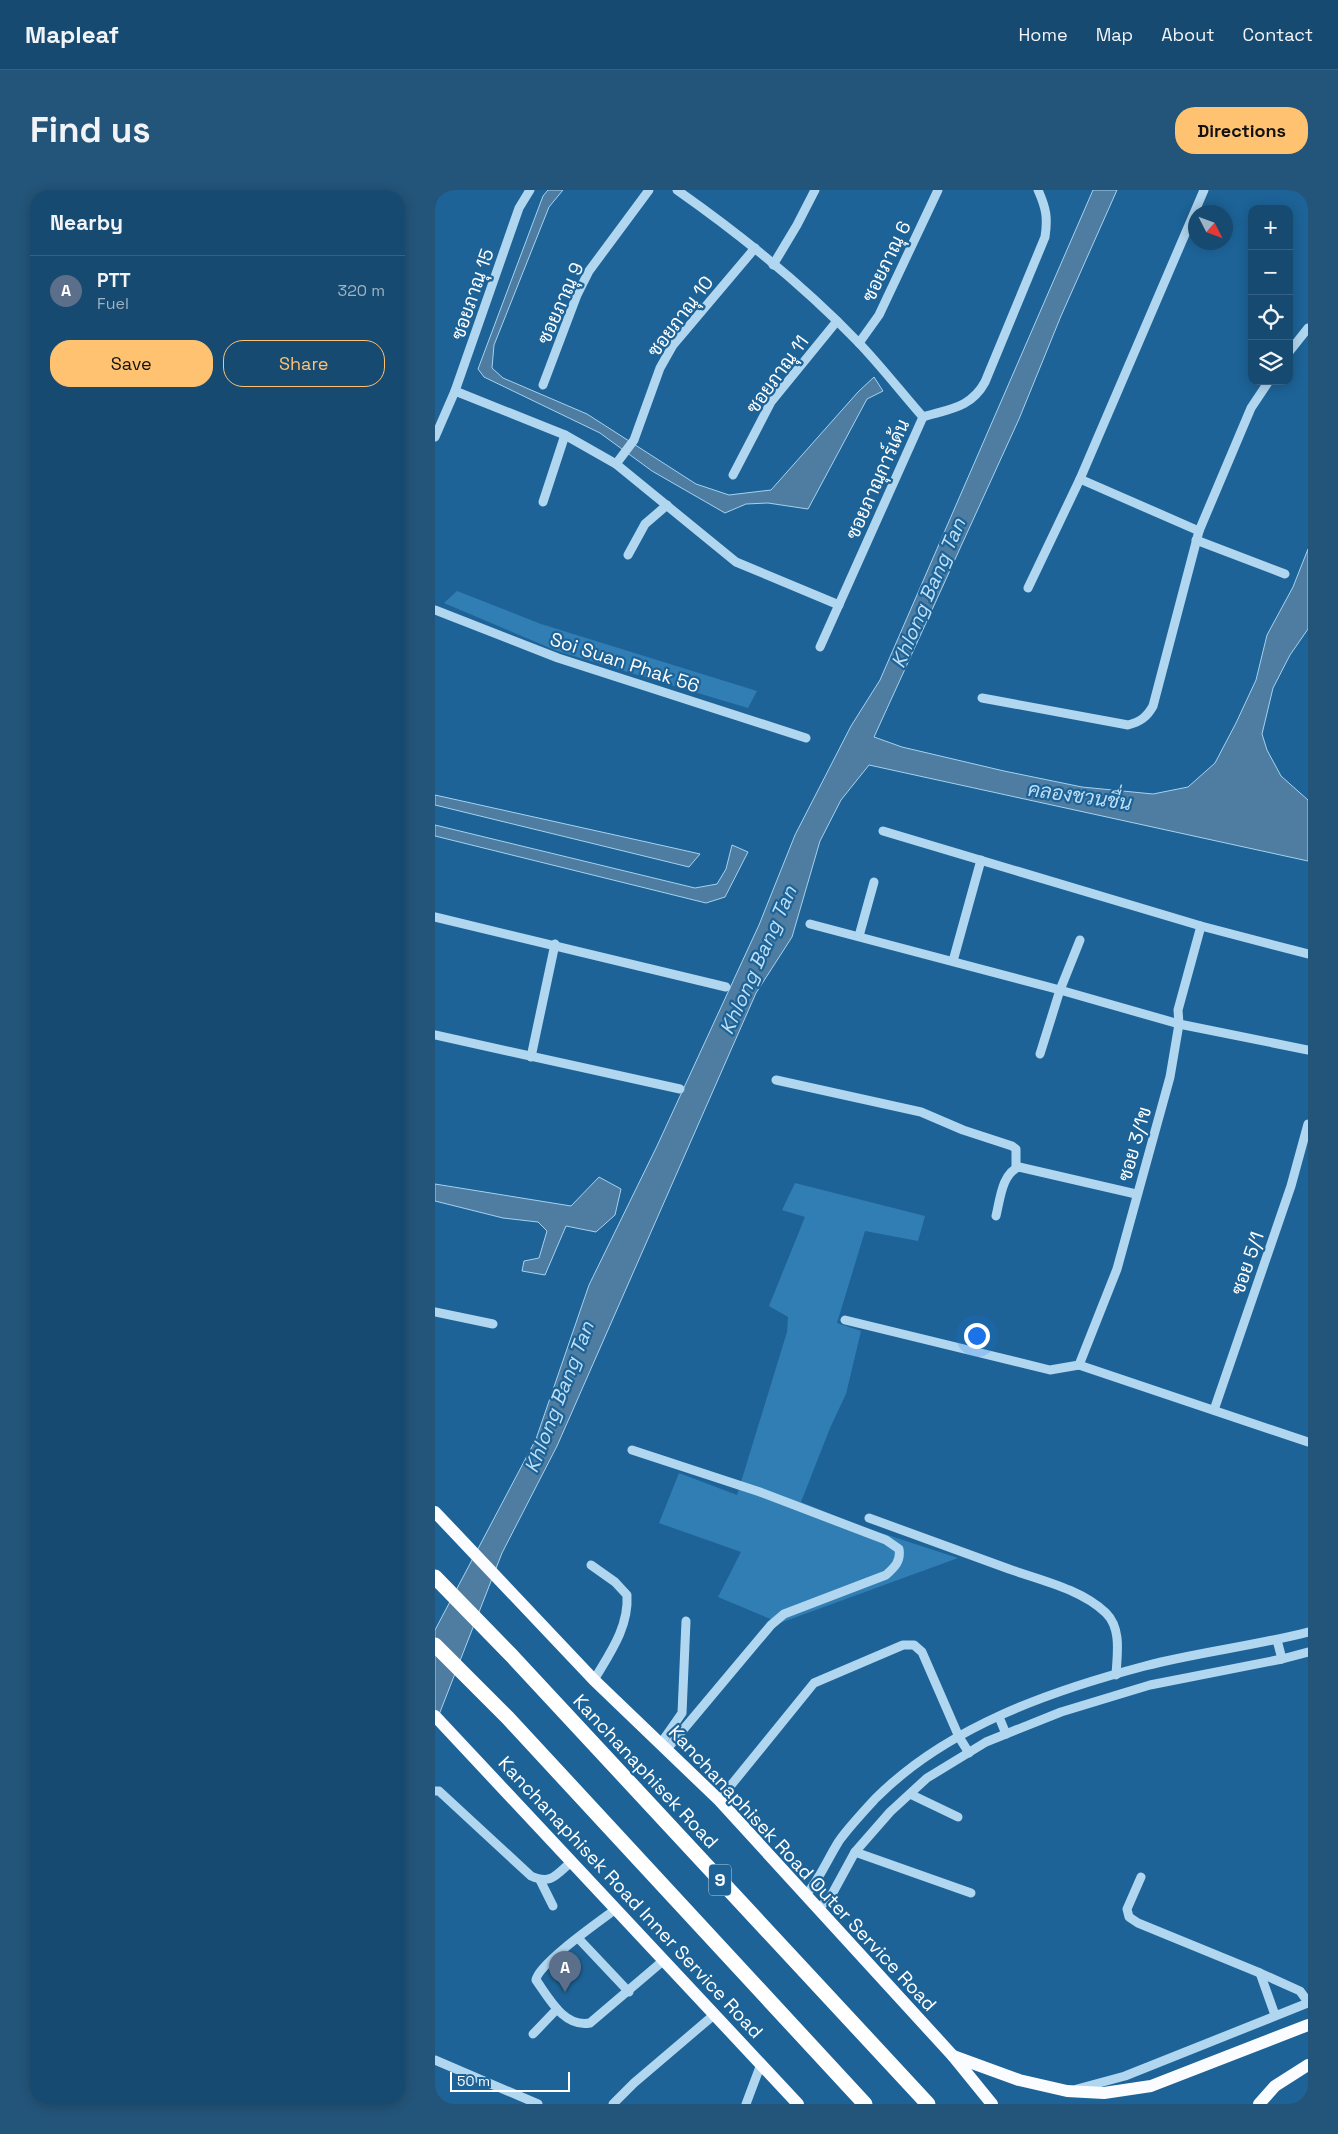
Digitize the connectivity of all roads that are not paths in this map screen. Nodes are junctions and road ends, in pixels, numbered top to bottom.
1 (530, 190) edge
2 (649, 190) edge
3 (815, 190) edge
4 (938, 190) edge
5 (1038, 190) edge
6 (1204, 190) edge
7 (680, 191) edge
8 (755, 248) junction
9 (773, 265) junction
10 (837, 321) junction
11 (1308, 328) edge
12 (859, 343) junction
13 (1293, 347) edge
14 (543, 385) dead end
15 (1266, 385) edge
16 (455, 391) junction
17 (923, 417) junction
18 (565, 435) junction
19 (435, 437) edge
20 (616, 464) junction
21 (733, 475) dead end
22 (1080, 479) junction
23 (543, 502) dead end
24 (667, 505) junction
25 (1197, 536) junction
26 (628, 555) dead end
27 (1285, 574) dead end
28 (1028, 588) dead end
29 (839, 605) junction
30 (435, 610) edge
31 (821, 647) dead end
32 (982, 698) dead end
33 (806, 738) dead end
34 (883, 831) dead end
35 (981, 860) junction
36 (874, 882) dead end
37 (435, 917) edge
38 (810, 924) dead end
39 (1201, 926) junction
40 (859, 936) junction
41 (1080, 940) dead end
42 (555, 944) junction
43 (1308, 954) edge
44 (953, 961) junction
45 (726, 987) dead end
46 (1061, 990) junction
47 (1179, 1024) junction
48 (435, 1036) edge
49 (1308, 1050) edge
50 (1040, 1054) dead end
51 (531, 1057) junction
52 (776, 1080) dead end
53 (680, 1089) dead end
54 (1308, 1124) edge
55 (1016, 1168) junction
56 (1137, 1194) junction
57 (996, 1216) dead end
58 (435, 1312) edge
59 (845, 1320) dead end
60 (493, 1324) dead end
61 (1079, 1365) junction
62 (1215, 1410) junction
63 (1308, 1442) edge
64 (632, 1450) dead end
65 (435, 1512) edge
66 (869, 1518) dead end
67 (591, 1565) dead end
68 (435, 1577) edge
69 (686, 1621) dead end
70 (1308, 1632) edge
71 (1277, 1640) junction
72 (435, 1645) edge
73 (1308, 1652) edge
74 (1282, 1659) junction
75 (1116, 1675) junction
76 (594, 1680) junction
77 (435, 1716) edge
78 (999, 1717) junction
79 (1006, 1734) junction
80 (959, 1736) junction
81 (664, 1746) junction
82 (969, 1753) junction
83 (435, 1791) edge
84 (910, 1794) junction
85 (719, 1800) junction
86 (958, 1817) dead end
87 (855, 1852) junction
88 (571, 1862) junction
89 (1141, 1878) dead end
90 (540, 1880) junction
91 (971, 1893) dead end
92 (805, 1896) junction
93 (553, 1906) dead end
94 (818, 1909) junction
95 (616, 1910) junction
96 (578, 1938) junction
97 (664, 1960) junction
98 (1260, 1972) junction
99 (629, 1992) junction
100 (1308, 2003) edge
101 (557, 2009) junction
102 (715, 2014) junction
103 (1275, 2015) junction
104 (1308, 2025) edge
105 (533, 2034) dead end
106 (953, 2056) junction
107 (435, 2060) edge
108 (761, 2064) junction
109 (1308, 2065) edge
110 (1067, 2091) junction
111 (538, 2104) edge
112 (613, 2104) edge
113 (746, 2104) edge
114 (798, 2104) edge
115 (865, 2104) edge
116 (928, 2104) edge
117 (992, 2104) edge
118 (1259, 2104) edge

1 - 16 street, ซอยภาณุ 15
2 - 14 street, ซอยภาณุ 9
3 - 9 street
4 - 12 street, ซอยภาณุ 6
5 - 17 street, ซอยภาณุการ์เด้น
6 - 22 street
7 - 8 street
8 - 9 street
8 - 20 street, ซอยภาณุ 10
9 - 10 street
10 - 12 street
10 - 21 street, ซอยภาณุ 11
11 - 13 street
12 - 17 street
15 - 25 street
16 - 18 street
16 - 19 street, ซอยภาณุ 15
17 - 29 street, ซอยภาณุการ์เด้น
18 - 20 street
18 - 23 street
20 - 24 street
22 - 25 street
22 - 28 street
24 - 26 street
24 - 29 street
25 - 27 street
25 - 32 street
29 - 31 street, ซอยภาณุการ์เด้น
30 - 33 street, Soi Suan Phak 56
34 - 35 street
35 - 39 street
35 - 44 street
36 - 40 street
37 - 42 street
38 - 40 street
39 - 43 street
39 - 47 street, ซอย 3/1ข
40 - 44 street
41 - 46 street
42 - 45 street
42 - 51 street
44 - 46 street
46 - 47 street
46 - 50 street
47 - 49 street
47 - 56 street, ซอย 3/1ข
48 - 51 street
51 - 53 street
52 - 55 street
54 - 62 street, ซอย 5/1
55 - 56 street
55 - 57 street
56 - 61 street, ซอย 3/1ข
58 - 60 street
59 - 61 street
61 - 62 street
62 - 63 street
64 - 81 street
65 - 76 main road, Kanchanaphisek Road Outer Service Road
66 - 75 street
67 - 76 street
68 - 116 highway, Kanchanaphisek Road / 9
69 - 81 street
70 - 71 street
71 - 74 street
71 - 75 street
72 - 115 highway, 9
73 - 74 street
74 - 79 street
75 - 78 street
76 - 81 main road, Kanchanaphisek Road Outer Service Road
77 - 88 main road, Kanchanaphisek Road Inner Service Road
78 - 79 street
78 - 80 street
79 - 82 street
80 - 82 street
80 - 85 street
80 - 92 street
81 - 85 main road, Kanchanaphisek Road Outer Service Road
82 - 84 street
83 - 90 street
84 - 86 street
84 - 87 street
85 - 92 main road, Kanchanaphisek Road Outer Service Road
87 - 91 street
87 - 94 street
88 - 90 street
88 - 95 main road, Kanchanaphisek Road Inner Service Road
89 - 98 street
90 - 93 street
92 - 94 main road, Kanchanaphisek Road Outer Service Road
94 - 106 main road, Kanchanaphisek Road Outer Service Road
95 - 96 street
95 - 97 main road, Kanchanaphisek Road Inner Service Road
96 - 99 street
96 - 101 street
97 - 99 street
97 - 102 main road, Kanchanaphisek Road Inner Service Road
98 - 100 street
98 - 103 street
99 - 101 street
100 - 103 street
101 - 105 street
102 - 108 main road, Kanchanaphisek Road Inner Service Road
102 - 112 street
103 - 110 street
104 - 110 main road
106 - 110 main road
106 - 117 main road, Kanchanaphisek Road Outer Service Road
107 - 111 street
108 - 113 street
108 - 114 main road, Kanchanaphisek Road Inner Service Road
109 - 118 main road

